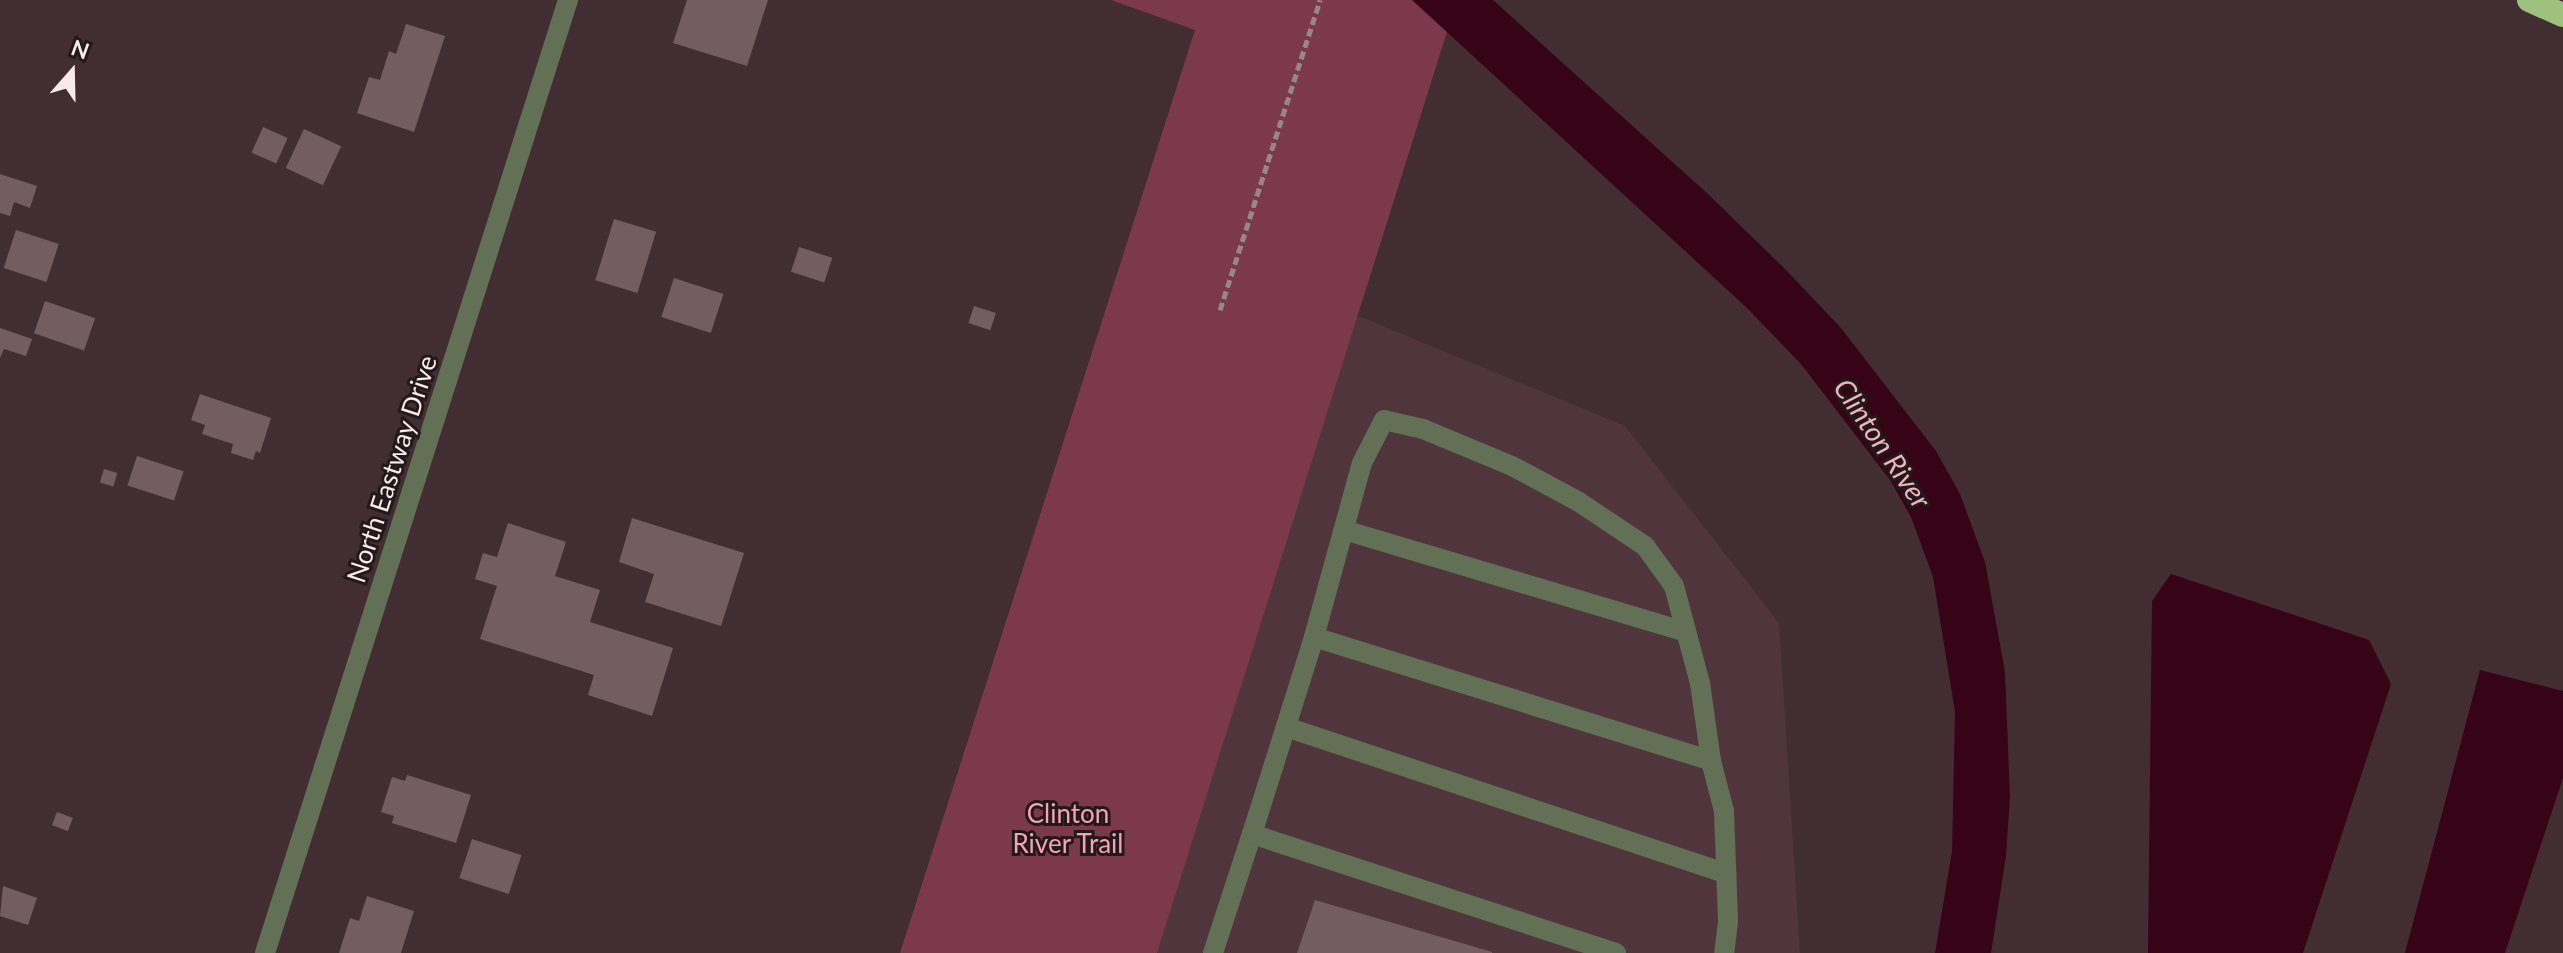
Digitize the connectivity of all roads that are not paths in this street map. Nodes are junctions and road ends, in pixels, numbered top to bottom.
1 (568, 0) edge
2 (2529, 0) edge
3 (2563, 15) edge
4 (1344, 530) junction
5 (1686, 632) junction
6 (1314, 637) junction
7 (1286, 727) junction
8 (1711, 761) junction
9 (1252, 834) junction
10 (1726, 873) junction
11 (265, 953) edge
12 (1213, 953) edge
13 (1616, 953) edge
14 (1724, 953) edge

1 - 11 street, North Eastway Drive
2 - 3 highway
4 - 5 street
4 - 5 street
4 - 6 street
5 - 8 street
6 - 7 street
6 - 8 street
7 - 9 street
7 - 10 street
8 - 10 street
9 - 12 street
9 - 13 street
10 - 14 street

